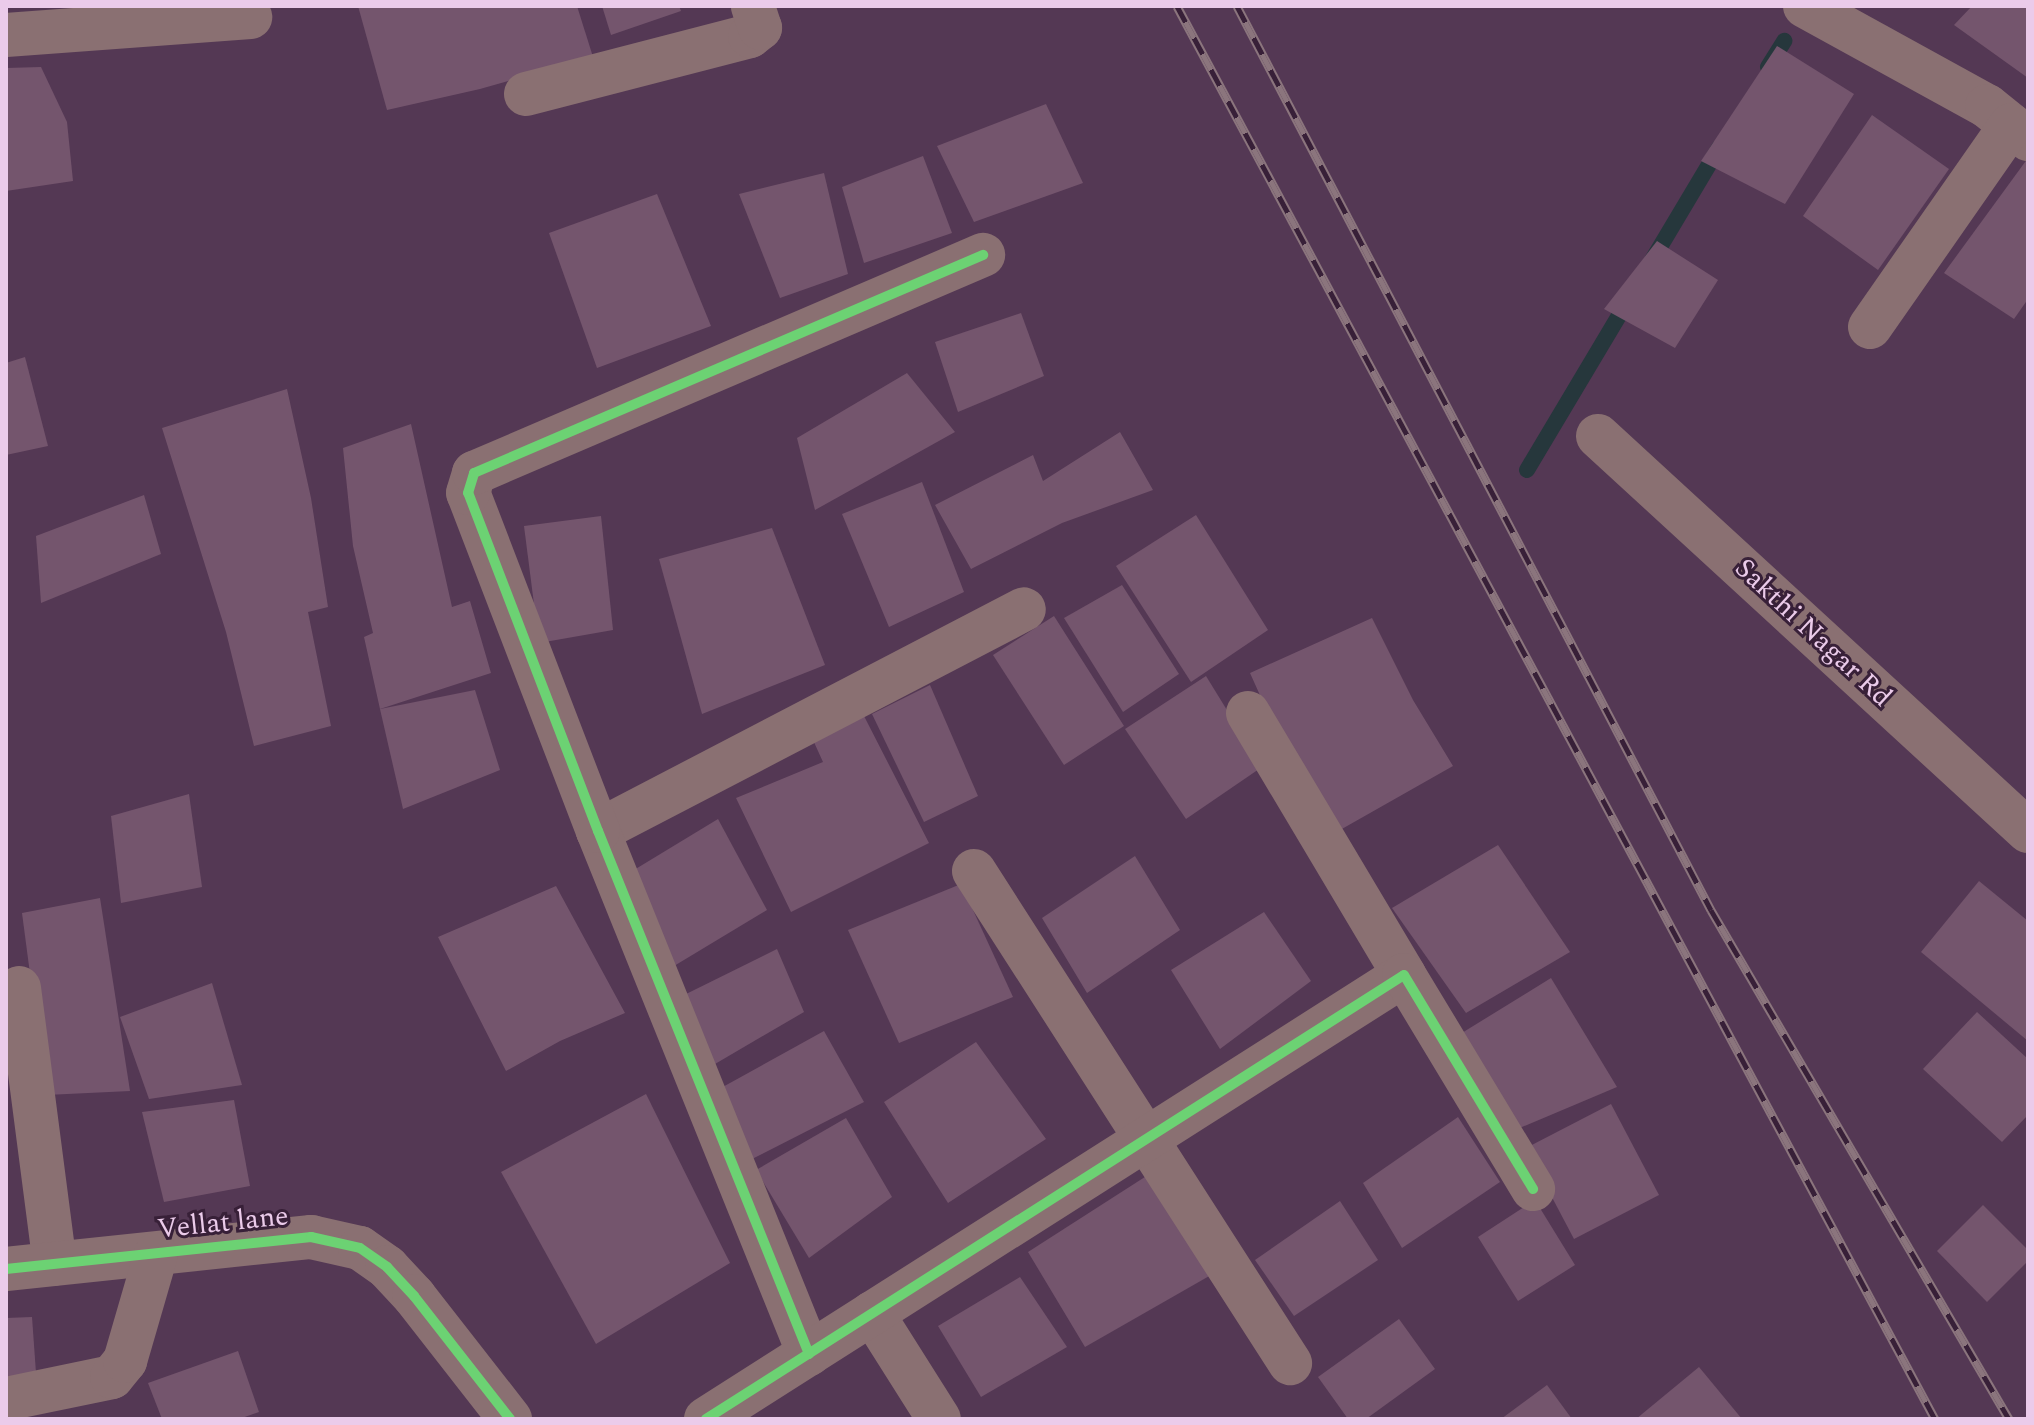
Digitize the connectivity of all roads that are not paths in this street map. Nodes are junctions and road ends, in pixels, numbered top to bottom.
1 (753, 6) edge
2 (1805, 6) edge
3 (250, 17) dead end
4 (6, 35) edge
5 (526, 94) dead end
6 (2019, 132) edge
7 (983, 255) dead end
8 (1870, 327) dead end
9 (1598, 436) dead end
10 (1024, 609) dead end
11 (1248, 713) dead end
12 (598, 831) junction
13 (2028, 831) edge
14 (974, 871) dead end
15 (1404, 975) junction
16 (19, 988) dead end
17 (1147, 1139) junction
18 (1533, 1189) dead end
19 (156, 1254) junction
20 (55, 1264) junction
21 (6, 1269) edge
22 (872, 1313) junction
23 (809, 1354) junction
24 (1290, 1363) dead end
25 (6, 1399) edge
26 (510, 1419) edge
27 (706, 1419) edge
28 (939, 1419) edge

1 - 5 street
2 - 6 street
3 - 4 street
6 - 8 street
7 - 12 street
9 - 13 street, Sakthi Nagar Rd
10 - 12 street
11 - 15 street
12 - 23 street
14 - 17 street
15 - 17 street
15 - 18 street
16 - 20 street
17 - 22 street
17 - 24 street
19 - 20 street, Vellat lane
19 - 25 street
19 - 26 street, Vellat lane
20 - 21 street, Vellat lane
22 - 23 street
22 - 28 street
23 - 27 street

